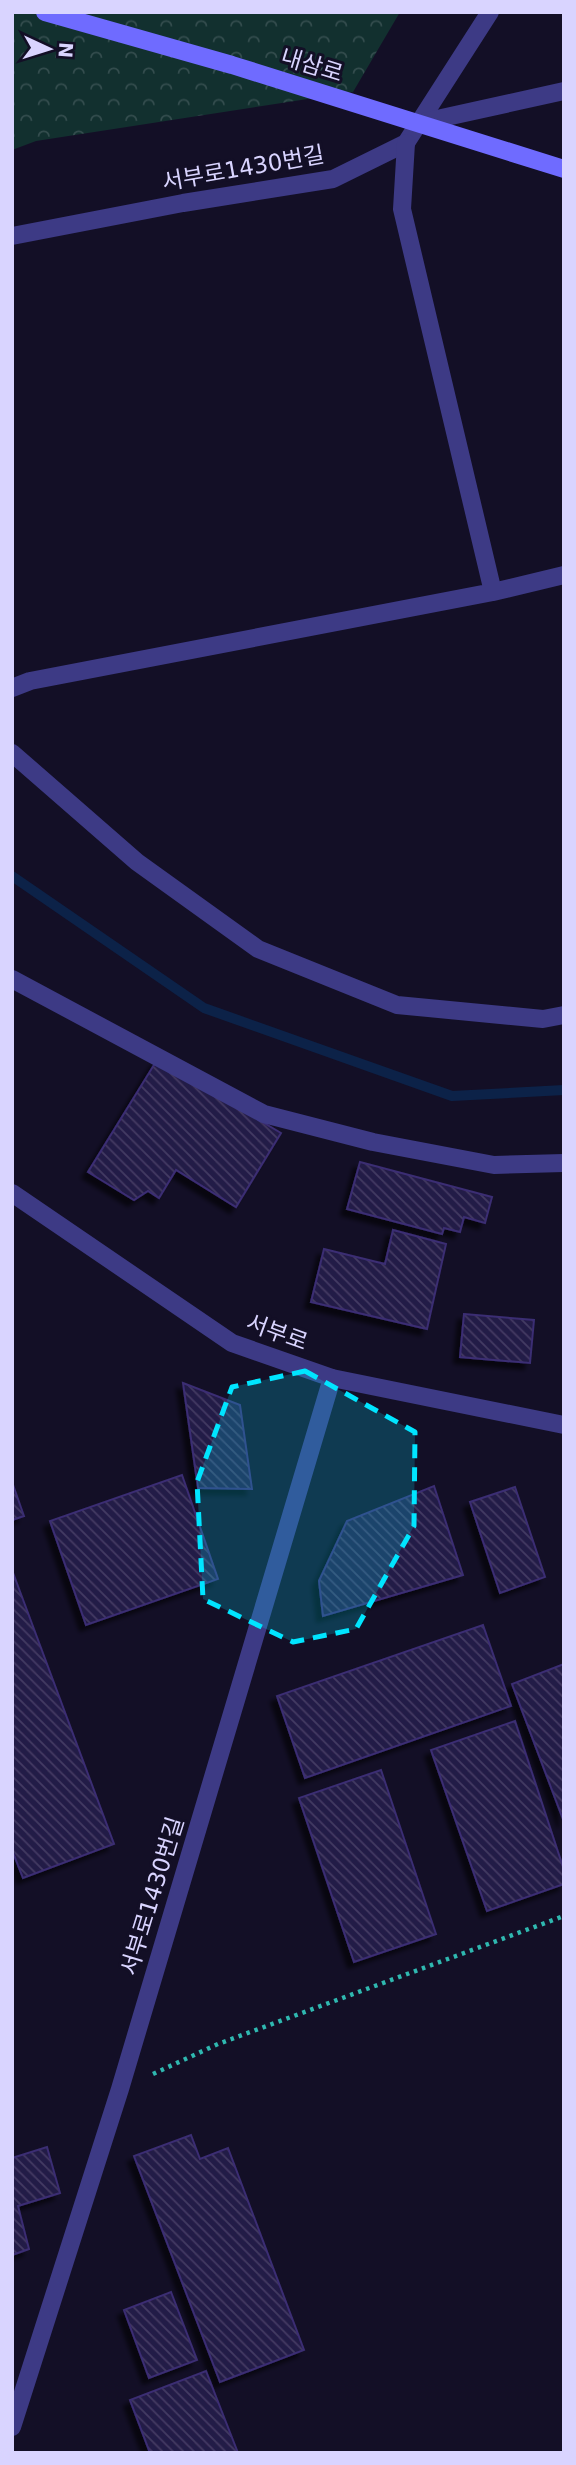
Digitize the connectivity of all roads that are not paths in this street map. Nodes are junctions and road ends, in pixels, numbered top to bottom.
1 (45, 12) edge
2 (490, 12) edge
3 (564, 91) edge
4 (419, 123) junction
5 (406, 143) junction
6 (564, 169) edge
7 (12, 236) edge
8 (564, 575) edge
9 (493, 592) junction
10 (12, 688) edge
11 (12, 753) edge
12 (12, 979) edge
13 (564, 1015) edge
14 (564, 1163) edge
15 (12, 1193) edge
16 (332, 1378) junction
17 (564, 1425) edge
18 (12, 2427) edge

1 - 4 main road, 내삼로
2 - 4 street
3 - 4 street
4 - 5 street
4 - 6 main road, 내삼로
5 - 7 street, 서부로1430번길
5 - 9 street
8 - 9 street
9 - 10 street
11 - 13 street
12 - 14 street
15 - 16 street, 서부로
16 - 17 street, 서부로
16 - 18 street, 서부로1430번길

